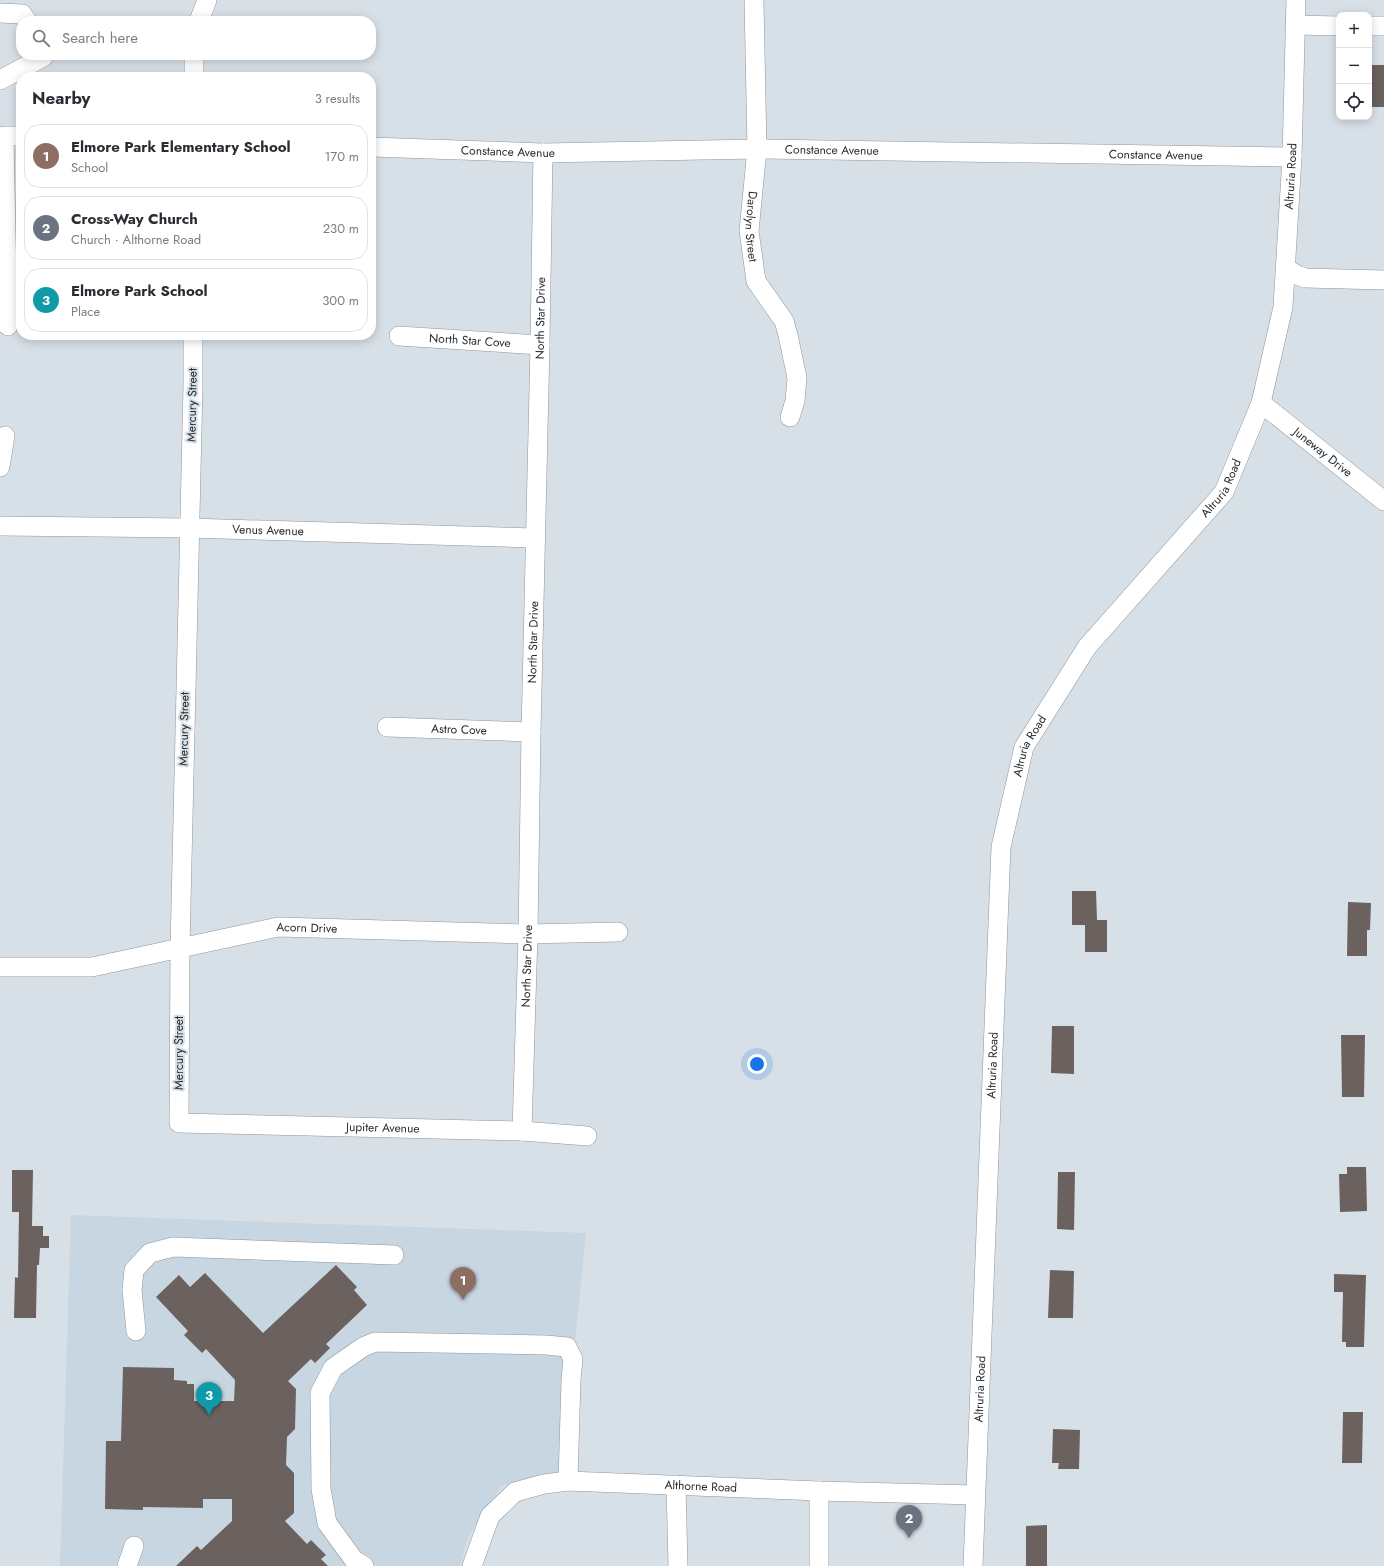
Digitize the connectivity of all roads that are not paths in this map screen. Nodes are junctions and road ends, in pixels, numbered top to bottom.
1 (207, 0) edge
2 (754, 0) edge
3 (1296, 0) edge
4 (0, 13) edge
5 (23, 16) edge
6 (201, 16) edge
7 (1295, 25) junction
8 (1336, 26) edge
9 (1372, 26) edge
10 (1384, 26) edge
11 (37, 60) edge
12 (194, 60) edge
13 (194, 72) edge
14 (0, 80) edge
15 (12, 136) edge
16 (376, 147) edge
17 (756, 149) junction
18 (543, 153) junction
19 (1292, 157) junction
20 (1286, 268) junction
21 (1384, 280) edge
22 (8, 326) dead end
23 (399, 336) dead end
24 (193, 340) edge
25 (540, 345) junction
26 (1262, 403) junction
27 (790, 417) dead end
28 (5, 436) dead end
29 (0, 467) edge
30 (1384, 502) edge
31 (0, 526) edge
32 (189, 528) junction
33 (536, 538) junction
34 (387, 727) dead end
35 (531, 732) junction
36 (618, 932) dead end
37 (528, 934) junction
38 (180, 948) junction
39 (0, 967) edge
40 (179, 1123) joint
41 (522, 1132) junction
42 (587, 1136) dead end
43 (394, 1255) dead end
44 (136, 1331) dead end
45 (568, 1480) junction
46 (676, 1485) junction
47 (819, 1491) junction
48 (975, 1495) junction
49 (134, 1546) dead end
50 (127, 1566) edge
51 (364, 1566) edge
52 (472, 1566) edge
53 (678, 1566) edge
54 (819, 1566) edge
55 (973, 1566) edge

1 - 6 street
2 - 17 street, Darolyn Street
3 - 7 street, Altruria Road
4 - 5 street
7 - 8 street
7 - 19 street, Altruria Road
9 - 10 street
11 - 14 street
12 - 13 street
15 - 22 street
16 - 18 street, Constance Avenue
17 - 18 street, Constance Avenue
17 - 19 street, Constance Avenue
17 - 27 street, Darolyn Street
18 - 25 street, North Star Drive
19 - 20 street, Altruria Road
20 - 21 street
20 - 26 street, Altruria Road
23 - 25 street, North Star Cove
24 - 32 street, Mercury Street
25 - 33 street, North Star Drive
26 - 30 street, Juneway Drive
26 - 48 street, Altruria Road
28 - 29 street
31 - 32 street, Venus Avenue
32 - 33 street, Venus Avenue
32 - 38 street, Mercury Street
33 - 35 street, North Star Drive
34 - 35 street, Astro Cove
35 - 37 street, North Star Drive
36 - 37 street, Acorn Drive
37 - 38 street, Acorn Drive
37 - 41 street, North Star Drive
38 - 39 street, Acorn Drive
38 - 40 street, Mercury Street
40 - 41 street, Jupiter Avenue
41 - 42 street, Jupiter Avenue
43 - 44 street
45 - 46 street, Althorne Road
45 - 51 street
45 - 52 street, Althorne Road
46 - 47 street, Althorne Road
46 - 53 street
47 - 48 street, Althorne Road
47 - 54 street
48 - 55 street, Altruria Road
49 - 50 street

